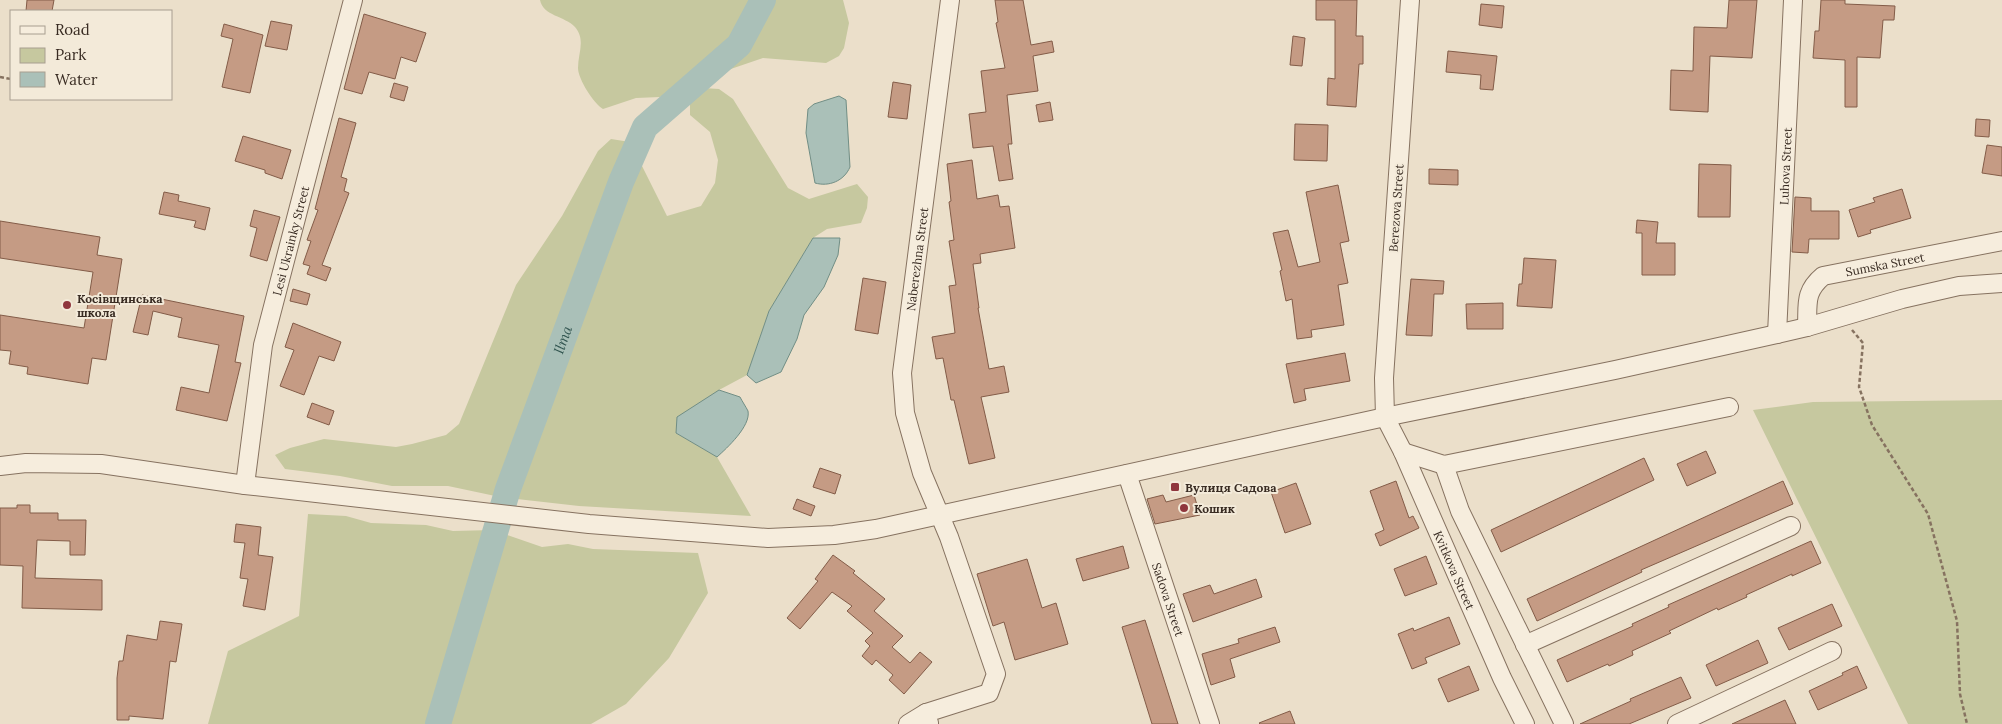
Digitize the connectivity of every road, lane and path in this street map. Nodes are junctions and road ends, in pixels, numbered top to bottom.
1 (353, 0) edge
2 (950, 0) edge
3 (1410, 0) edge
4 (1794, 0) edge
5 (2002, 241) edge
6 (2002, 283) edge
7 (1840, 317) junction
8 (1808, 327) junction
9 (1777, 334) junction
10 (1729, 407) dead end
11 (1385, 417) junction
12 (1403, 452) junction
13 (1444, 465) junction
14 (0, 466) edge
15 (1127, 474) junction
16 (245, 485) junction
17 (939, 515) junction
18 (1791, 526) dead end
19 (1524, 645) junction
20 (1832, 650) dead end
21 (928, 718) edge
22 (908, 724) edge
23 (1210, 724) edge
24 (1525, 724) edge
25 (1564, 724) edge
26 (1677, 724) edge
27 (1967, 724) edge

1 - 16 street, Lesi Ukrainky Street
2 - 17 street, Naberezhna Street
3 - 11 street, Berezova Street
4 - 9 street, Luhova Street
5 - 8 street, Sumska Street
6 - 7 street
7 - 8 street
7 - 27 path
8 - 9 street
9 - 11 street
10 - 13 street
11 - 12 street, Kvitkova Street
11 - 15 street
12 - 13 street
12 - 24 street, Kvitkova Street
13 - 19 street
14 - 16 street
15 - 17 street
15 - 23 street, Sadova Street
16 - 17 street
17 - 21 street, Naberezhna Street
18 - 19 street
19 - 25 street
20 - 26 street
21 - 22 street

